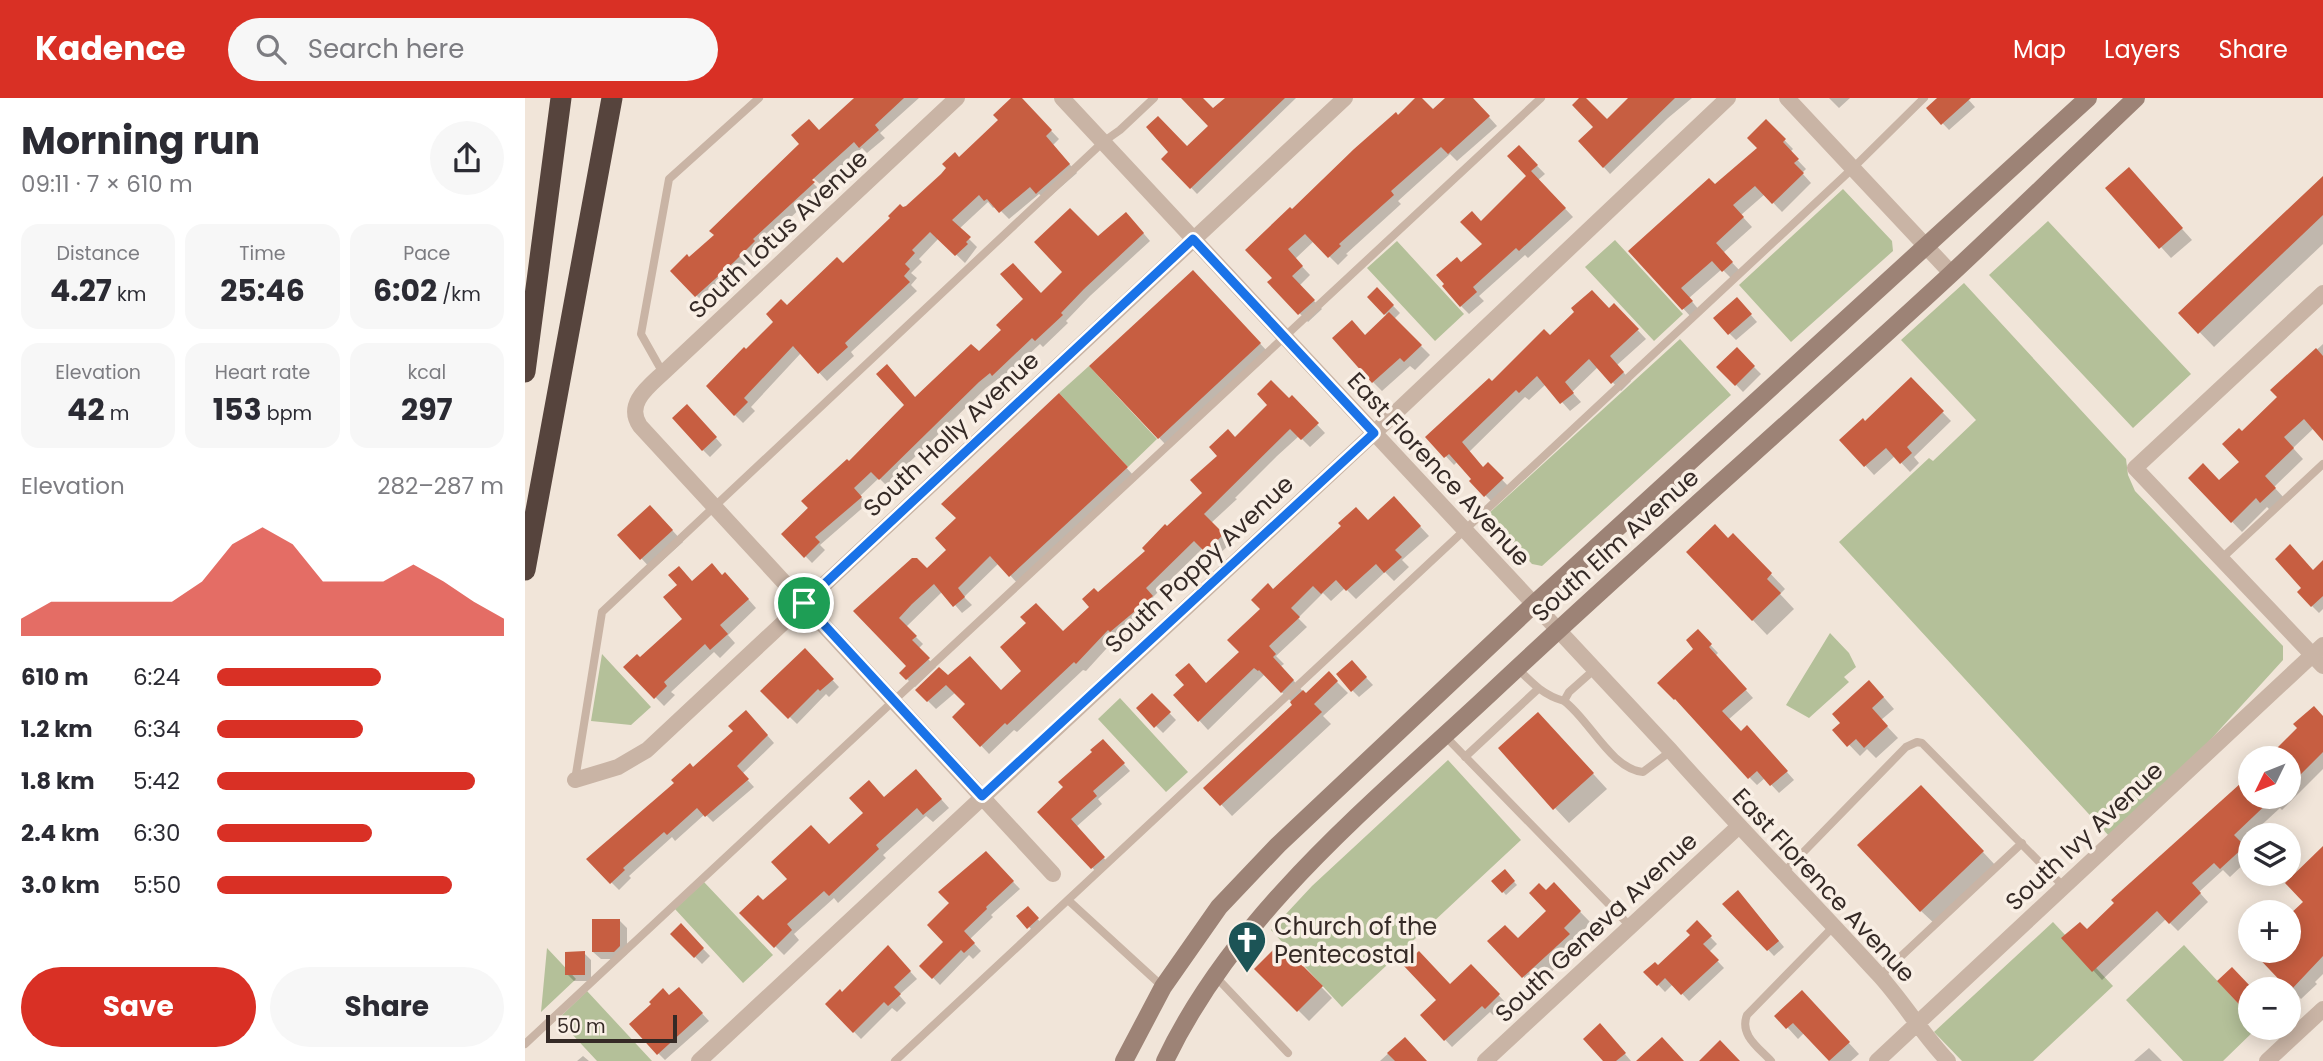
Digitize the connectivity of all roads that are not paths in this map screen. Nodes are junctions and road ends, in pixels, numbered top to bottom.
1 (561, 98) edge
2 (613, 98) edge
3 (759, 98) edge
4 (957, 98) edge
5 (1062, 98) edge
6 (1154, 98) edge
7 (1345, 98) edge
8 (1541, 98) edge
9 (1728, 98) edge
10 (1787, 98) edge
11 (1924, 98) edge
12 (2088, 98) edge
13 (2136, 98) edge
14 (1103, 142) junction
15 (1853, 168) junction
16 (1193, 239) junction
17 (1925, 245) junction
18 (1951, 273) junction
19 (2323, 293) edge
20 (1284, 336) junction
21 (525, 372) edge
22 (663, 373) junction
23 (1374, 433) junction
24 (2323, 464) edge
25 (713, 506) junction
26 (1464, 530) junction
27 (2221, 559) junction
28 (525, 570) edge
29 (804, 603) junction
30 (1534, 604) junction
31 (1558, 630) junction
32 (2319, 655) edge
33 (1517, 668) junction
34 (1595, 669) junction
35 (1538, 689) junction
36 (894, 701) junction
37 (1564, 701) junction
38 (1445, 736) junction
39 (1671, 751) junction
40 (1465, 757) junction
41 (575, 780) joint
42 (982, 796) junction
43 (1738, 827) junction
44 (2022, 843) junction
45 (1784, 872) junction
46 (1053, 873) dead end
47 (2063, 886) junction
48 (1068, 900) junction
49 (1630, 926) junction
50 (1834, 926) junction
51 (1215, 976) junction
52 (1880, 976) junction
53 (1163, 986) junction
54 (2323, 1009) edge
55 (1917, 1024) junction
56 (525, 1044) edge
57 (1287, 1053) dead end
58 (699, 1061) edge
59 (895, 1061) edge
60 (1124, 1061) edge
61 (1164, 1061) edge
62 (1485, 1061) edge
63 (1771, 1061) edge
64 (1877, 1061) edge
65 (1948, 1061) edge
66 (2267, 1061) edge

1 - 21 highway
2 - 28 highway
3 - 22 lane
4 - 22 street, South Lotus Avenue
5 - 14 street, East Florence Avenue
6 - 14 lane
7 - 16 street, South Holly Avenue
8 - 20 lane
9 - 23 street, South Poppy Avenue
10 - 15 street
11 - 15 lane
12 - 17 main road, South Elm Avenue
13 - 18 main road, South Elm Avenue
14 - 16 street, East Florence Avenue
14 - 25 lane
15 - 17 street
15 - 26 lane
16 - 20 street, East Florence Avenue
16 - 29 street, South Holly Avenue
17 - 18 street
17 - 30 main road, South Elm Avenue
18 - 31 main road, South Elm Avenue
19 - 27 street
20 - 23 street, East Florence Avenue
20 - 36 lane
22 - 25 street, South Lotus Avenue
23 - 26 street, East Florence Avenue
23 - 42 street, South Poppy Avenue
24 - 27 lane
25 - 29 street
25 - 41 lane
26 - 30 street, East Florence Avenue
26 - 48 lane
27 - 32 street
29 - 36 street
29 - 41 street, South Holly Avenue
30 - 31 street, East Florence Avenue
30 - 53 main road, South Elm Avenue
31 - 33 main road, South Elm Avenue
31 - 34 street, East Florence Avenue
32 - 47 street, South Ivy Avenue
33 - 35 lane
33 - 38 main road, South Elm Avenue
34 - 37 lane
34 - 39 street, East Florence Avenue
35 - 37 lane
35 - 40 lane
36 - 42 street
36 - 56 lane
37 - 39 lane
38 - 40 lane
38 - 51 main road, South Elm Avenue
39 - 43 street, East Florence Avenue
40 - 49 lane
42 - 46 street
42 - 58 street, South Poppy Avenue
43 - 45 street, East Florence Avenue
43 - 49 street, South Geneva Avenue
44 - 45 lane
44 - 47 lane
44 - 52 lane
45 - 50 street, East Florence Avenue
47 - 55 street, South Ivy Avenue
48 - 53 lane
48 - 59 lane
49 - 62 street, South Geneva Avenue
50 - 52 street, East Florence Avenue
50 - 63 lane
51 - 57 lane
51 - 61 main road, South Elm Avenue
52 - 55 street, East Florence Avenue
53 - 60 main road, South Elm Avenue
54 - 66 street
55 - 64 street, South Ivy Avenue
55 - 65 street, East Florence Avenue

